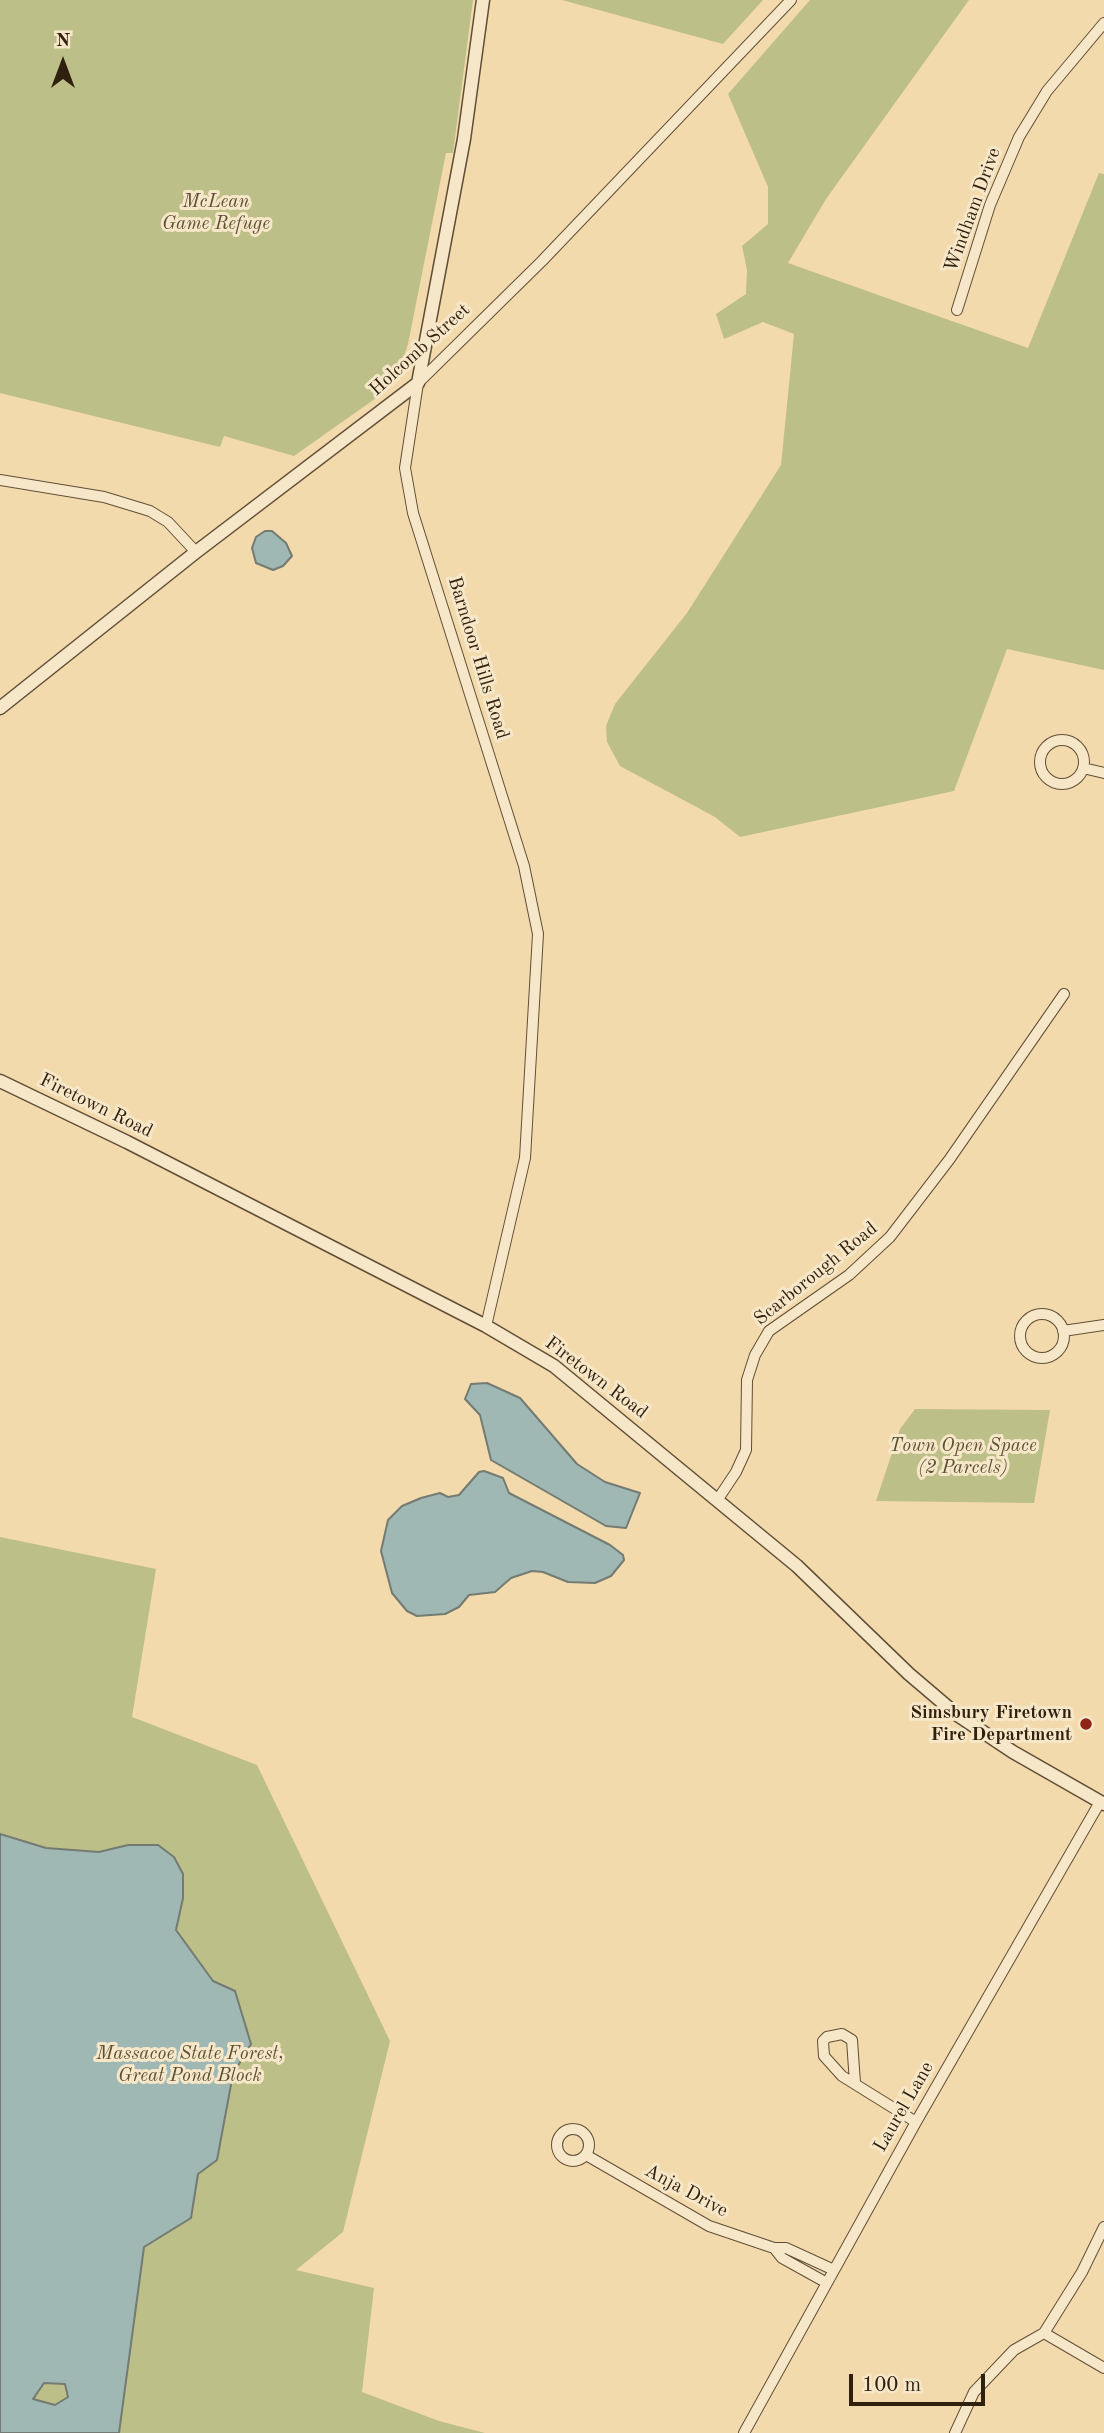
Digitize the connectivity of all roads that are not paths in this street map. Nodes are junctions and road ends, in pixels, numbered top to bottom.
1 (483, 0) edge
2 (791, 0) edge
3 (1104, 23) edge
4 (957, 310) dead end
5 (418, 383) junction
6 (0, 480) edge
7 (196, 552) junction
8 (0, 708) edge
9 (1083, 768) junction
10 (1104, 773) edge
11 (1064, 994) dead end
12 (0, 1081) edge
13 (1104, 1325) edge
14 (486, 1326) junction
15 (1063, 1331) junction
16 (718, 1499) junction
17 (1103, 1800) edge
18 (855, 2083) junction
19 (916, 2122) junction
20 (586, 2155) dead end
21 (1104, 2227) edge
22 (774, 2248) junction
23 (834, 2270) junction
24 (827, 2283) junction
25 (1044, 2333) junction
26 (1104, 2368) edge
27 (744, 2433) edge
28 (955, 2433) edge

1 - 5 street, Barndoor Hills Road
2 - 5 street, Holcomb Street
3 - 4 street, Windham Drive
5 - 7 street, Holcomb Street
5 - 14 street, Barndoor Hills Road
6 - 7 street
7 - 8 street, Holcomb Street
9 - 9 street
9 - 10 street
11 - 16 street, Scarborough Road
12 - 14 street, Firetown Road
13 - 15 street
14 - 16 street, Firetown Road
15 - 15 street
16 - 17 street, Firetown Road
17 - 19 street, Laurel Lane
18 - 18 street
18 - 19 street
19 - 23 street, Laurel Lane
20 - 22 street, Anja Drive
21 - 25 street
22 - 23 street, Anja Drive
22 - 24 street, Anja Drive
23 - 24 street, Laurel Lane
24 - 27 street, Laurel Lane
25 - 26 street
25 - 28 street

